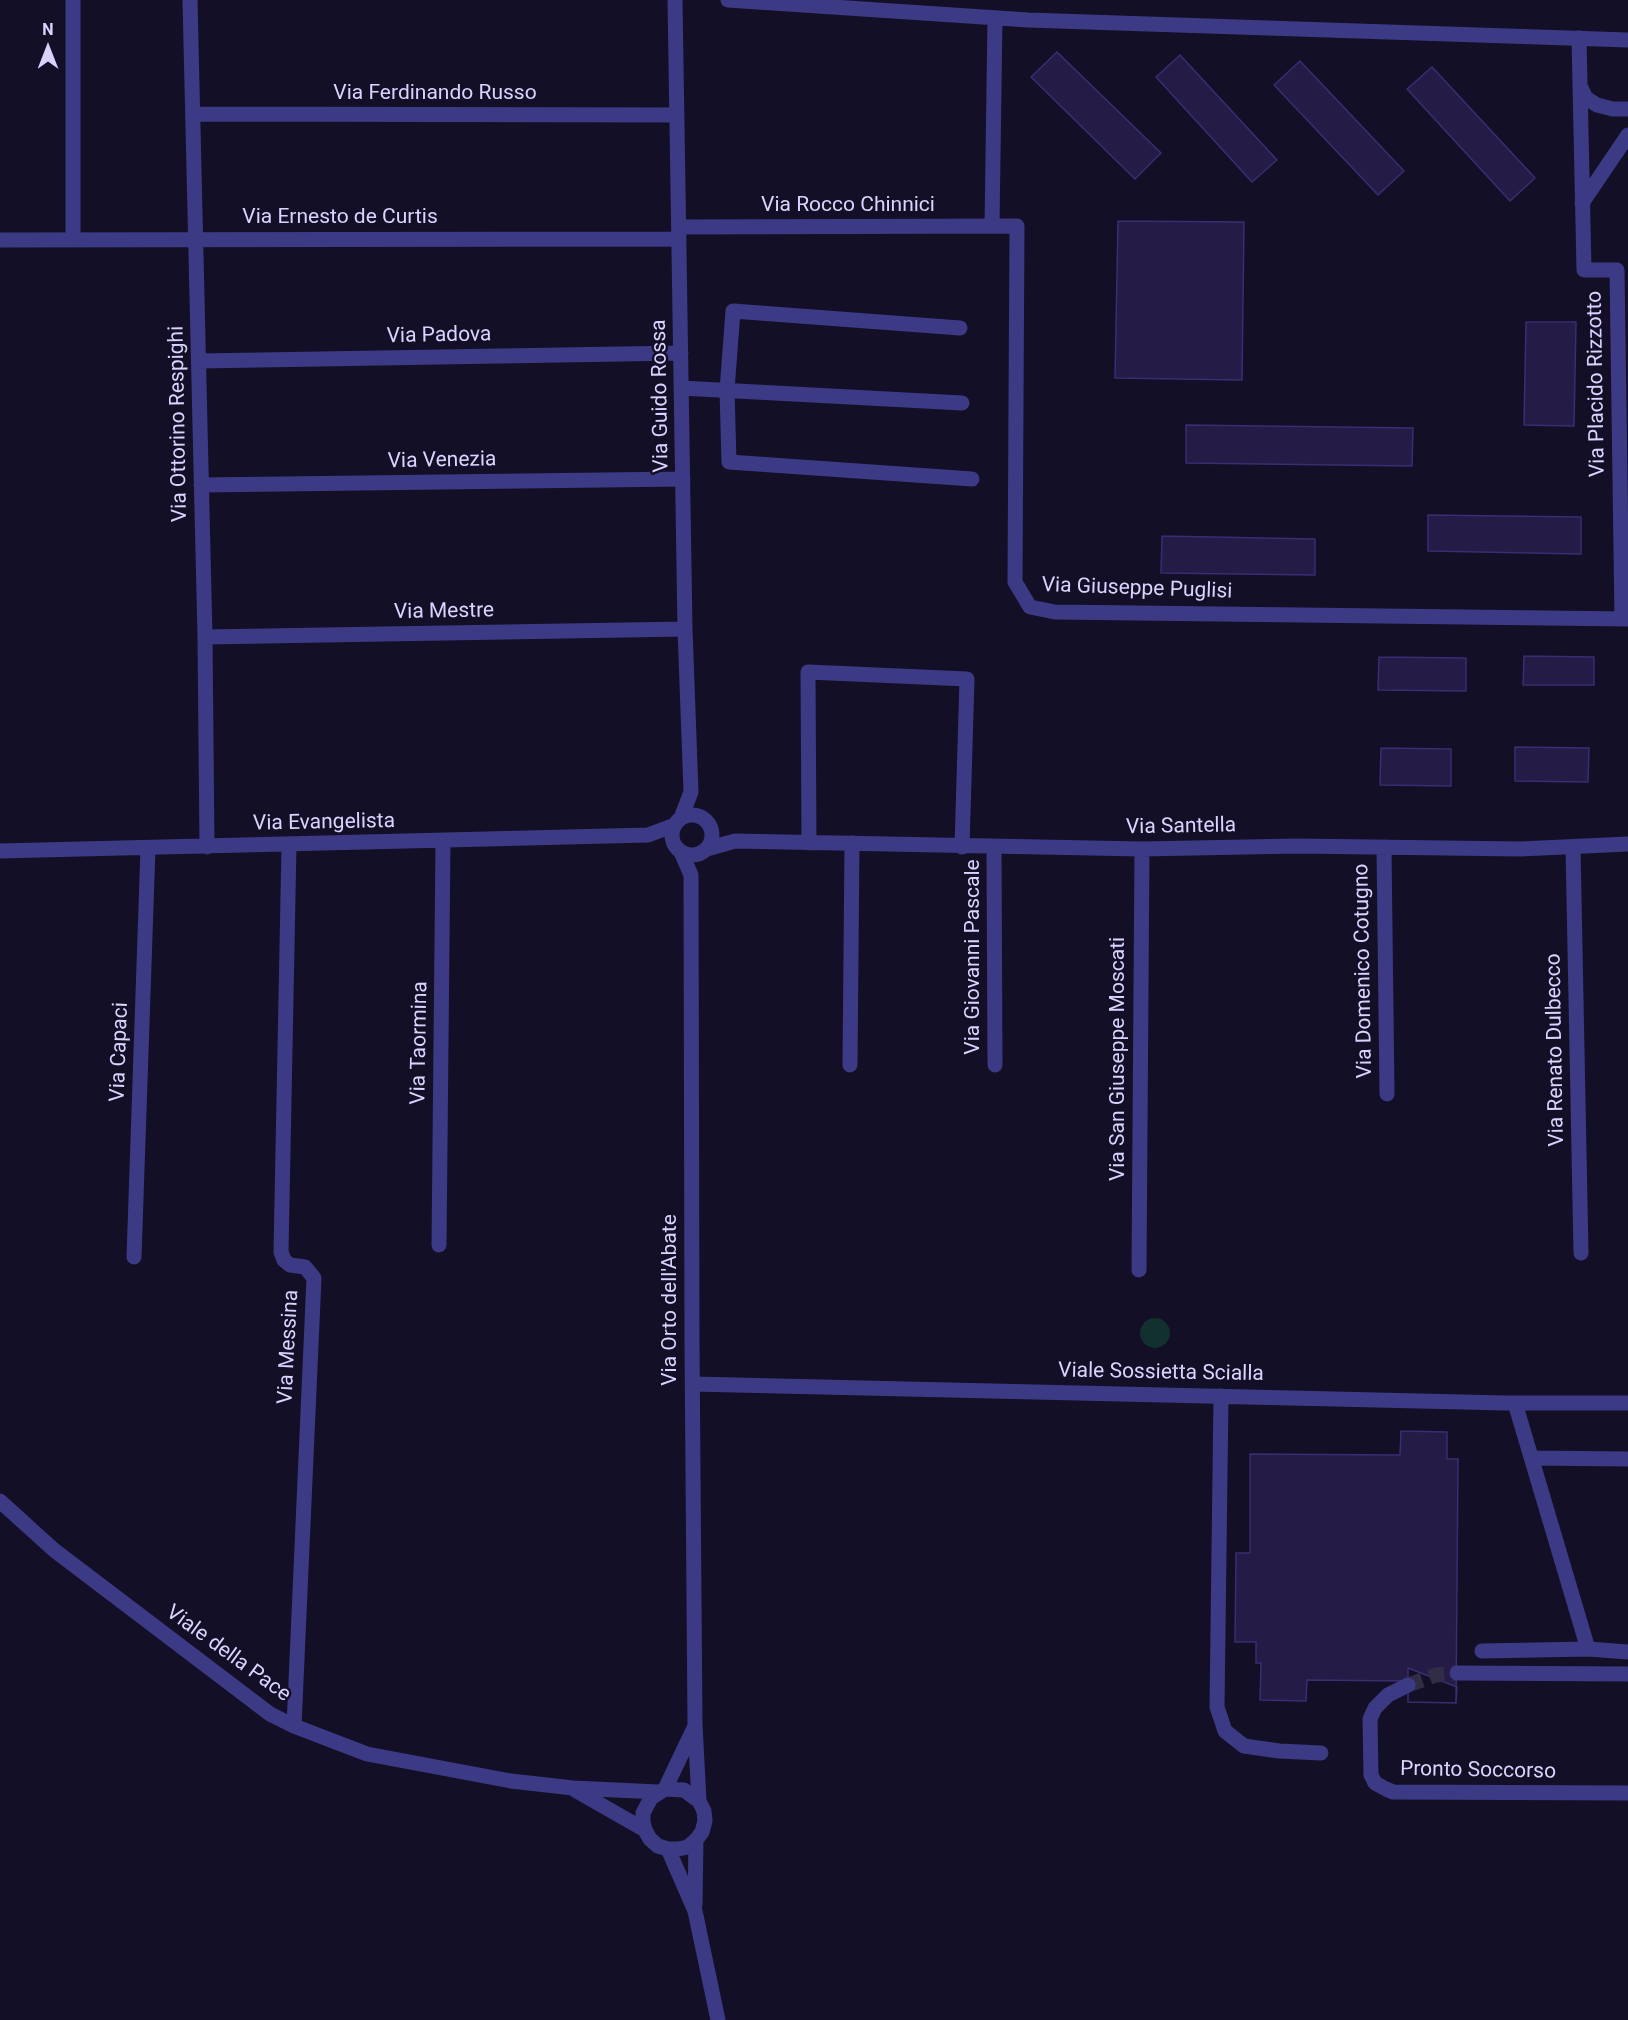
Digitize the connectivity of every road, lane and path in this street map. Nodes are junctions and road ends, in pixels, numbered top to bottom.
1 (73, 0) edge
2 (190, 0) edge
3 (675, 0) edge
4 (728, 0) edge
5 (995, 18) junction
6 (1579, 38) junction
7 (1628, 40) edge
8 (1580, 86) junction
9 (1628, 109) edge
10 (193, 114) junction
11 (677, 115) junction
12 (1628, 135) edge
13 (1582, 203) junction
14 (992, 226) junction
15 (1017, 226) joint
16 (679, 233) junction
17 (0, 240) edge
18 (73, 240) junction
19 (196, 240) junction
20 (960, 328) dead end
21 (681, 353) junction
22 (199, 361) junction
23 (681, 388) junction
24 (727, 390) junction
25 (962, 403) dead end
26 (972, 478) dead end
27 (683, 479) junction
28 (201, 485) junction
29 (1625, 619) edge
30 (685, 629) junction
31 (205, 637) junction
32 (691, 792) junction
33 (678, 822) junction
34 (708, 823) junction
35 (648, 836) junction
36 (735, 841) junction
37 (443, 842) junction
38 (809, 843) junction
39 (852, 843) junction
40 (1628, 844) edge
41 (289, 845) junction
42 (207, 847) junction
43 (962, 847) junction
44 (1384, 847) junction
45 (1573, 847) junction
46 (148, 848) junction
47 (678, 848) junction
48 (994, 848) junction
49 (1142, 849) junction
50 (0, 851) edge
51 (705, 851) junction
52 (691, 875) junction
53 (850, 1065) dead end
54 (995, 1065) dead end
55 (1387, 1094) dead end
56 (439, 1245) dead end
57 (1581, 1253) dead end
58 (134, 1257) dead end
59 (1139, 1270) dead end
60 (693, 1384) junction
61 (1221, 1396) junction
62 (1515, 1402) junction
63 (1628, 1402) edge
64 (1533, 1458) junction
65 (1628, 1459) edge
66 (0, 1501) edge
67 (1588, 1649) junction
68 (1482, 1651) dead end
69 (1628, 1652) edge
70 (1457, 1673) tunnel mouth
71 (1628, 1674) edge
72 (1408, 1685) tunnel mouth
73 (695, 1725) junction
74 (294, 1726) junction
75 (1321, 1753) dead end
76 (573, 1788) junction
77 (662, 1791) junction
78 (1628, 1793) edge
79 (699, 1801) junction
80 (645, 1830) junction
81 (696, 1840) junction
82 (668, 1849) junction
83 (695, 1911) junction
84 (717, 2014) edge
85 (731, 2020) edge

1 - 18 street
2 - 10 street, Via Ottorino Respighi
3 - 11 street, Via Guido Rossa
4 - 5 street
5 - 6 street
5 - 14 street
6 - 7 street
6 - 8 street, Via Placido Rizzotto
8 - 9 street
8 - 13 street, Via Placido Rizzotto
10 - 11 street, Via Ferdinando Russo
10 - 19 street, Via Ottorino Respighi
11 - 16 street, Via Guido Rossa
12 - 13 street
13 - 29 street, Via Placido Rizzotto
14 - 15 street, Via Rocco Chinnici
14 - 16 street, Via Rocco Chinnici
15 - 29 street, Via Giuseppe Puglisi
16 - 19 street, Via Ernesto de Curtis
16 - 21 street, Via Guido Rossa
17 - 18 street, Via Ernesto de Curtis
18 - 19 street, Via Ernesto de Curtis
19 - 22 street, Via Ottorino Respighi
20 - 24 street
21 - 22 street, Via Padova
21 - 23 street, Via Guido Rossa
22 - 28 street, Via Ottorino Respighi
23 - 24 street
23 - 27 street, Via Guido Rossa
24 - 25 street
24 - 26 street
27 - 28 street, Via Venezia
27 - 30 street, Via Guido Rossa
28 - 31 street, Via Ottorino Respighi
30 - 31 street, Via Mestre
30 - 32 street, Via Guido Rossa
31 - 42 street, Via Ottorino Respighi
32 - 33 street, Via Guido Rossa
32 - 34 street, Via Guido Rossa
33 - 34 street
33 - 35 street, Via Evangelista
33 - 47 street
34 - 36 street, Via Santella
34 - 51 street
35 - 37 street, Via Evangelista
35 - 47 street, Via Evangelista
36 - 38 street, Via Santella
36 - 51 street, Via Santella
37 - 41 street, Via Evangelista
37 - 56 street, Via Taormina
38 - 39 street, Via Santella
38 - 43 street
39 - 43 street, Via Santella
39 - 53 street
40 - 45 street, Via Santella
41 - 42 street, Via Evangelista
41 - 74 street, Via Messina
42 - 46 street, Via Evangelista
43 - 48 street, Via Santella
44 - 45 street, Via Santella
44 - 49 street, Via Santella
44 - 55 street, Via Domenico Cotugno
45 - 57 street, Via Renato Dulbecco
46 - 50 street, Via Evangelista
46 - 58 street, Via Capaci
47 - 51 street
47 - 52 street, Via Orto dell'Abate
48 - 49 street, Via Santella
48 - 54 street, Via Giovanni Pascale
49 - 59 street, Via San Giuseppe Moscati
51 - 52 street, Via Orto dell'Abate
52 - 60 street, Via Orto dell'Abate
60 - 61 street, Viale Sossietta Scialla
60 - 73 street, Via Orto dell'Abate
61 - 62 street, Viale Sossietta Scialla
61 - 75 street
62 - 63 street, Viale Sossietta Scialla
62 - 64 street
64 - 65 street
64 - 67 street
66 - 74 street, Viale della Pace
67 - 68 street
67 - 69 street
70 - 71 street
72 - 78 street, Pronto Soccorso
73 - 77 street
73 - 79 street, Via Orto dell'Abate
74 - 76 street, Viale della Pace
76 - 77 street, Viale della Pace
76 - 80 street, Viale della Pace
77 - 79 street
77 - 80 street
79 - 81 street
80 - 82 street
81 - 82 street
81 - 83 street
82 - 83 street
83 - 84 street
84 - 85 street

